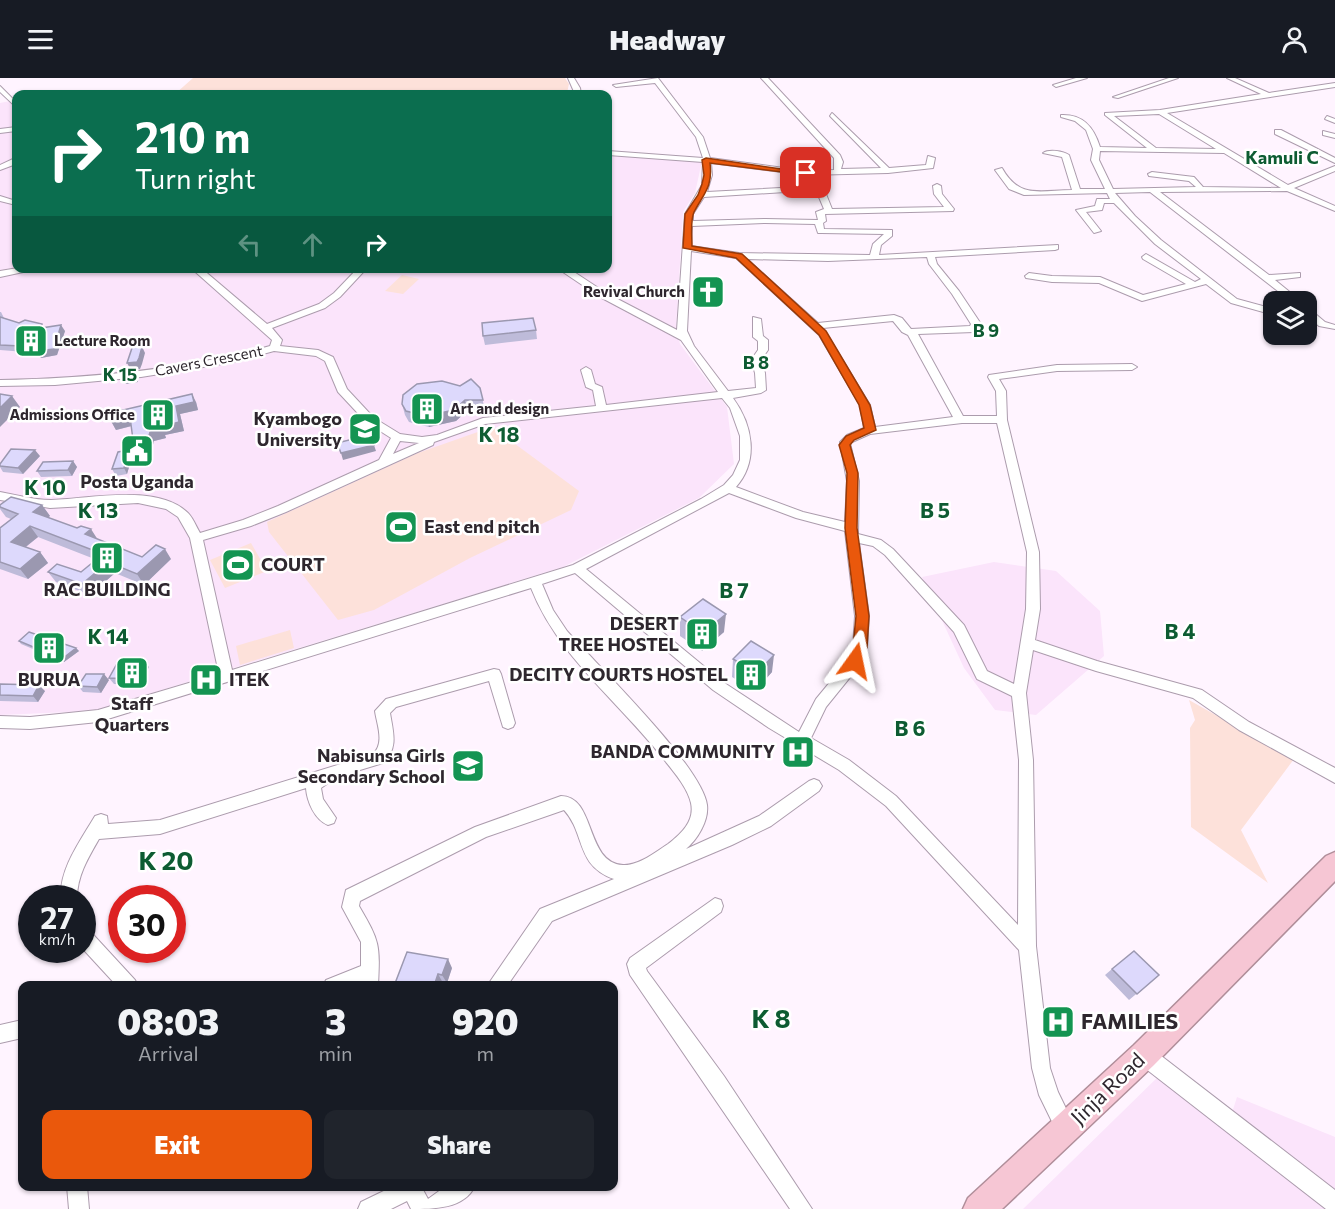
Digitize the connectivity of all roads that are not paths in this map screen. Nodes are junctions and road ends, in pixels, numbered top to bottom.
1 (764, 78) edge
2 (1084, 78) edge
3 (1175, 78) edge
4 (1230, 78) edge
5 (656, 80) edge
6 (616, 85) dead end
7 (1056, 85) dead end
8 (1335, 85) edge
9 (0, 88) edge
10 (1268, 95) junction
11 (1116, 97) dead end
12 (12, 100) edge
13 (1160, 112) junction
14 (832, 115) dead end
15 (1063, 116) dead end
16 (1278, 132) dead end
17 (1326, 133) dead end
18 (1335, 136) edge
19 (1097, 149) junction
20 (1157, 152) junction
21 (1226, 152) junction
22 (612, 153) edge
23 (1047, 153) dead end
24 (931, 158) dead end
25 (706, 160) junction
26 (1335, 161) edge
27 (1335, 168) edge
28 (999, 170) dead end
29 (888, 171) junction
30 (837, 173) junction
31 (1152, 174) dead end
32 (937, 186) dead end
33 (1201, 189) junction
34 (1289, 189) junction
35 (1153, 190) junction
36 (1110, 191) junction
37 (1077, 192) junction
38 (702, 195) junction
39 (1116, 201) junction
40 (1335, 209) edge
41 (829, 212) junction
42 (818, 222) junction
43 (688, 225) junction
44 (1097, 231) dead end
45 (1055, 247) dead end
46 (687, 248) junction
47 (930, 254) junction
48 (739, 256) junction
49 (874, 257) junction
50 (1146, 257) dead end
51 (201, 273) edge
52 (358, 273) edge
53 (569, 273) edge
54 (1297, 274) dead end
55 (1029, 276) dead end
56 (1269, 278) junction
57 (1208, 280) junction
58 (1194, 285) junction
59 (1285, 291) edge
60 (1263, 309) edge
61 (1317, 317) edge
62 (756, 319) dead end
63 (816, 326) junction
64 (267, 327) junction
65 (1331, 327) edge
66 (912, 332) junction
67 (685, 338) junction
68 (274, 348) junction
69 (1132, 367) dead end
70 (586, 370) dead end
71 (0, 383) edge
72 (727, 395) junction
73 (602, 409) junction
74 (959, 418) junction
75 (1002, 420) junction
76 (870, 430) junction
77 (397, 437) junction
78 (439, 438) junction
79 (383, 462) junction
80 (728, 488) junction
81 (0, 496) edge
82 (851, 532) junction
83 (196, 538) junction
84 (577, 568) junction
85 (535, 582) junction
86 (1028, 643) junction
87 (226, 676) junction
88 (1019, 693) junction
89 (0, 722) edge
90 (508, 723) dead end
91 (802, 741) junction
92 (323, 776) junction
93 (1335, 776) edge
94 (814, 786) dead end
95 (328, 818) dead end
96 (1335, 864) edge
97 (70, 885) edge
98 (715, 906) dead end
99 (1027, 946) junction
100 (96, 950) edge
101 (369, 979) edge
102 (124, 981) edge
103 (500, 981) edge
104 (18, 1030) edge
105 (0, 1034) edge
106 (1144, 1055) junction
107 (1066, 1129) junction
108 (78, 1191) edge
109 (405, 1191) edge
110 (413, 1191) edge
111 (458, 1191) edge
112 (1335, 1203) edge
113 (80, 1209) edge
114 (368, 1209) edge
115 (422, 1209) edge
116 (431, 1209) edge
117 (802, 1209) edge
118 (979, 1209) edge

1 - 30 street
2 - 7 street
3 - 11 street
4 - 10 street
5 - 6 street
5 - 25 street
8 - 10 street
9 - 12 street
10 - 13 street
13 - 20 street
13 - 21 street
14 - 29 street
15 - 19 street
16 - 26 street
17 - 18 street
19 - 20 street
19 - 36 street
20 - 21 street
21 - 34 street
22 - 25 street
23 - 37 street
24 - 29 street
25 - 30 street
25 - 38 street
27 - 34 street
28 - 37 street
29 - 30 street
31 - 33 street
32 - 41 street
33 - 34 street
33 - 35 street
34 - 40 street
35 - 36 street
35 - 56 street
36 - 37 street
36 - 39 street
38 - 41 street
38 - 43 street
39 - 44 street
39 - 57 street
41 - 42 street
42 - 43 street
42 - 49 street
43 - 46 street
45 - 47 street
46 - 48 street
46 - 67 street
47 - 49 street
47 - 66 street
48 - 49 street
48 - 63 street
50 - 58 street
51 - 64 street
52 - 64 street
53 - 67 street
54 - 56 street
55 - 58 street
56 - 59 street
57 - 58 street
57 - 60 street
61 - 65 street
62 - 72 street
63 - 66 street
63 - 76 street
64 - 68 street
66 - 74 street
67 - 72 street
68 - 71 street, Cavers Crescent
68 - 77 street
69 - 75 street
70 - 73 street
72 - 73 street
72 - 80 street
73 - 78 street
74 - 75 street
74 - 76 street
75 - 86 street
76 - 82 street
77 - 78 street
77 - 79 street
78 - 79 street
79 - 83 street
80 - 82 street
80 - 84 street
81 - 83 street
82 - 88 street
82 - 91 street
83 - 87 street
84 - 85 street
84 - 91 street
85 - 87 street
85 - 101 street
86 - 88 street
86 - 93 street
87 - 89 street
88 - 99 street
90 - 92 street
91 - 99 street
92 - 95 street
92 - 97 street
94 - 103 street
96 - 106 highway, Jinja Road
98 - 117 street
99 - 107 street
100 - 102 street
104 - 105 street
106 - 107 highway, Jinja Road
106 - 112 street
107 - 118 highway, Jinja Road
108 - 113 street
109 - 114 street
110 - 115 street
111 - 116 street

